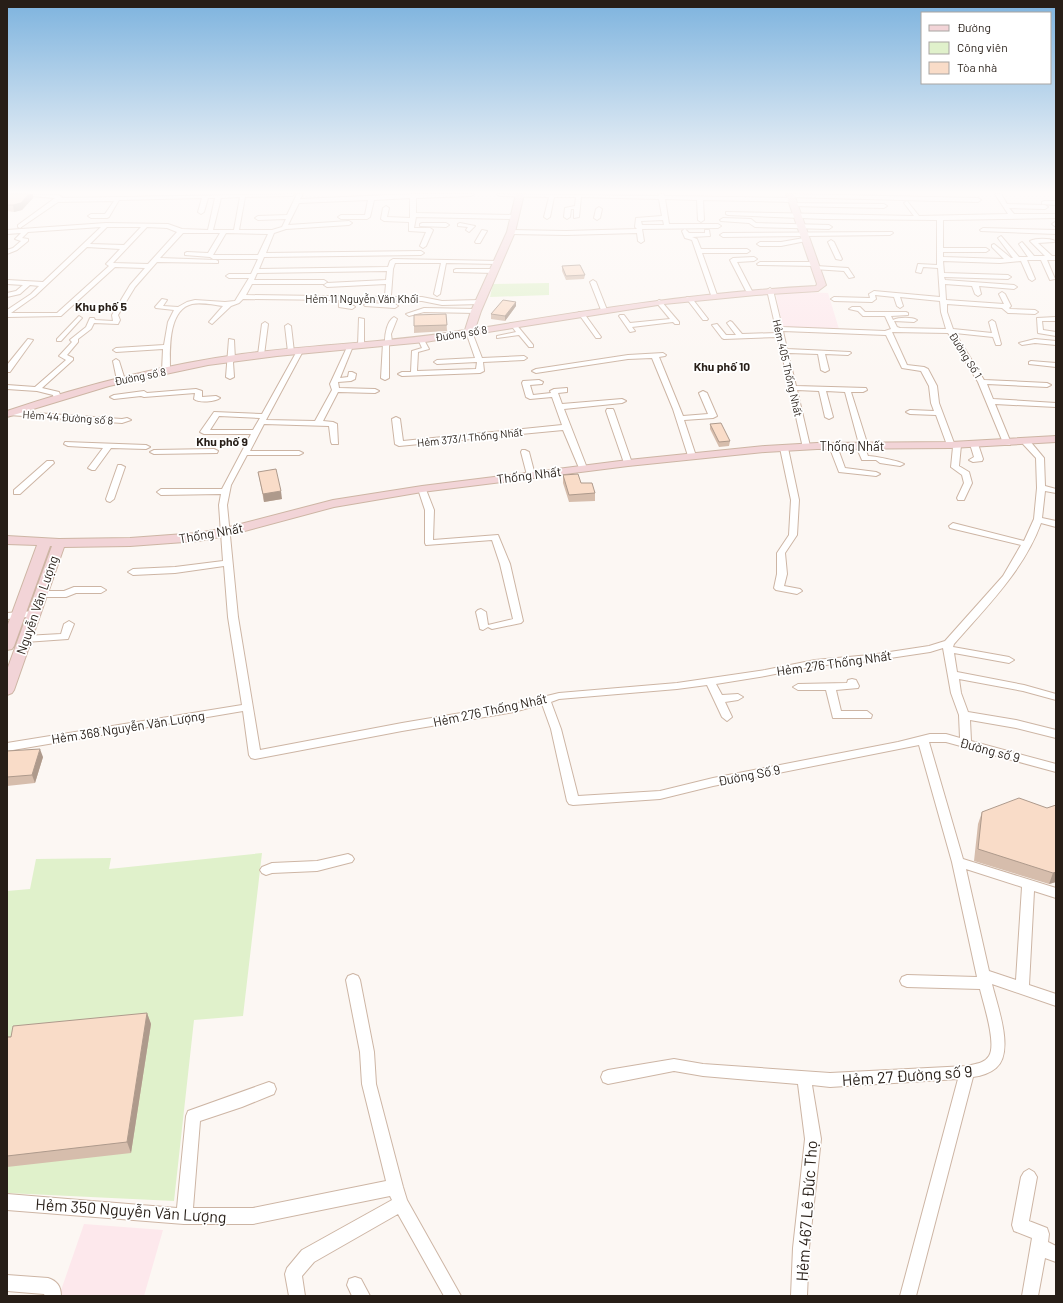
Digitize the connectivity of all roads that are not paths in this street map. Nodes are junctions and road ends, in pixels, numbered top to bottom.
1 (74, 255) edge
2 (118, 255) edge
3 (161, 255) edge
4 (325, 255) edge
5 (500, 255) edge
6 (702, 255) edge
7 (811, 255) edge
8 (837, 255) edge
9 (940, 255) edge
10 (1003, 255) edge
11 (1016, 255) edge
12 (1030, 255) edge
13 (261, 256) junction
14 (728, 257) dead end
15 (706, 258) junction
16 (1032, 258) junction
17 (1049, 258) edge
18 (754, 259) dead end
19 (940, 259) junction
20 (1020, 259) junction
21 (156, 260) junction
22 (839, 260) dead end
23 (985, 260) junction
24 (1009, 260) junction
25 (444, 261) junction
26 (497, 262) junction
27 (760, 264) dead end
28 (114, 265) junction
29 (150, 266) junction
30 (815, 266) junction
31 (941, 267) junction
32 (390, 269) junction
33 (973, 270) dead end
34 (456, 271) dead end
35 (494, 271) junction
36 (919, 272) dead end
37 (942, 275) junction
38 (1003, 275) dead end
39 (229, 276) dead end
40 (252, 277) junction
41 (851, 277) dead end
42 (1032, 279) dead end
43 (1052, 279) dead end
44 (7, 282) edge
45 (388, 282) junction
46 (593, 282) dead end
47 (942, 282) junction
48 (29, 283) junction
49 (43, 284) junction
50 (975, 284) junction
51 (1014, 287) dead end
52 (335, 288) dead end
53 (272, 289) dead end
54 (287, 290) dead end
55 (770, 290) junction
56 (749, 291) junction
57 (7, 294) edge
58 (437, 294) dead end
59 (896, 294) junction
60 (978, 294) dead end
61 (1002, 294) dead end
62 (714, 295) junction
63 (387, 296) junction
64 (971, 296) dead end
65 (242, 297) junction
66 (343, 297) junction
67 (267, 298) junction
68 (283, 298) junction
69 (327, 298) junction
70 (689, 298) junction
71 (834, 298) dead end
72 (164, 300) dead end
73 (942, 301) junction
74 (481, 302) junction
75 (659, 302) junction
76 (229, 304) junction
77 (974, 304) junction
78 (367, 305) dead end
79 (383, 305) junction
80 (395, 306) dead end
81 (900, 306) dead end
82 (1004, 306) junction
83 (352, 307) dead end
84 (179, 309) junction
85 (852, 309) dead end
86 (604, 310) junction
87 (476, 311) junction
88 (1035, 312) dead end
89 (581, 313) junction
90 (7, 314) edge
91 (409, 314) dead end
92 (906, 314) dead end
93 (622, 316) dead end
94 (889, 317) junction
95 (79, 318) dead end
96 (361, 319) dead end
97 (394, 319) dead end
98 (705, 319) dead end
99 (1056, 319) edge
100 (914, 320) dead end
101 (212, 322) dead end
102 (992, 322) dead end
103 (730, 323) dead end
104 (265, 324) dead end
105 (513, 324) junction
106 (715, 325) dead end
107 (288, 326) dead end
108 (818, 330) junction
109 (892, 331) junction
110 (950, 331) junction
111 (469, 332) junction
112 (780, 332) junction
113 (520, 333) junction
114 (1056, 334) edge
115 (994, 335) junction
116 (741, 336) junction
117 (499, 337) dead end
118 (598, 337) dead end
119 (421, 339) junction
120 (30, 340) dead end
121 (59, 340) dead end
122 (231, 340) dead end
123 (821, 340) dead end
124 (122, 343) dead end
125 (388, 343) junction
126 (1022, 343) dead end
127 (1056, 343) edge
128 (998, 344) dead end
129 (361, 345) junction
130 (350, 346) junction
131 (531, 346) dead end
132 (167, 347) junction
133 (1034, 348) dead end
134 (1056, 349) edge
135 (295, 351) junction
136 (784, 351) junction
137 (821, 352) junction
138 (848, 353) dead end
139 (115, 355) junction
140 (261, 355) junction
141 (663, 356) dead end
142 (655, 357) junction
143 (524, 358) dead end
144 (231, 360) junction
145 (480, 361) junction
146 (438, 362) dead end
147 (1031, 363) dead end
148 (1056, 365) edge
149 (7, 370) edge
150 (825, 370) dead end
151 (166, 371) junction
152 (414, 371) dead end
153 (536, 371) dead end
154 (352, 374) dead end
155 (402, 374) dead end
156 (230, 377) dead end
157 (385, 378) dead end
158 (121, 380) junction
159 (336, 380) junction
160 (539, 382) dead end
161 (982, 382) junction
162 (1048, 385) dead end
163 (7, 387) edge
164 (792, 388) junction
165 (37, 389) junction
166 (822, 389) junction
167 (336, 390) junction
168 (564, 390) dead end
169 (863, 390) dead end
170 (376, 391) dead end
171 (703, 393) dead end
172 (848, 393) dead end
173 (114, 396) dead end
174 (556, 396) junction
175 (58, 397) junction
176 (216, 398) dead end
177 (622, 401) dead end
178 (989, 401) junction
179 (1056, 405) edge
180 (559, 407) junction
181 (10, 411) edge
182 (610, 411) dead end
183 (910, 412) dead end
184 (938, 413) junction
185 (829, 417) dead end
186 (680, 418) junction
187 (262, 419) junction
188 (396, 419) dead end
189 (127, 420) dead end
190 (318, 423) junction
191 (566, 427) junction
192 (254, 432) junction
193 (1056, 439) edge
194 (335, 442) dead end
195 (1026, 442) junction
196 (1007, 443) junction
197 (68, 444) dead end
198 (974, 444) junction
199 (954, 445) junction
200 (806, 446) junction
201 (833, 446) junction
202 (862, 446) junction
203 (108, 447) junction
204 (146, 448) dead end
205 (784, 448) junction
206 (214, 451) dead end
207 (154, 452) dead end
208 (525, 452) dead end
209 (244, 453) junction
210 (299, 453) dead end
211 (692, 456) junction
212 (973, 460) dead end
213 (50, 463) dead end
214 (628, 463) junction
215 (900, 464) dead end
216 (120, 467) dead end
217 (92, 468) dead end
218 (583, 468) junction
219 (876, 474) dead end
220 (531, 475) junction
221 (1041, 488) junction
222 (422, 489) junction
223 (226, 491) junction
224 (1056, 491) edge
225 (17, 492) dead end
226 (162, 492) dead end
227 (961, 498) dead end
228 (110, 499) dead end
229 (1038, 519) junction
230 (1056, 524) edge
231 (953, 526) dead end
232 (246, 527) junction
233 (226, 533) junction
234 (7, 540) edge
235 (45, 542) junction
236 (59, 543) junction
237 (1027, 544) junction
238 (228, 563) junction
239 (133, 572) dead end
240 (100, 590) dead end
241 (797, 590) dead end
242 (41, 594) junction
243 (481, 612) dead end
244 (34, 614) junction
245 (13, 615) edge
246 (69, 624) dead end
247 (25, 639) junction
248 (7, 646) edge
249 (948, 646) junction
250 (1009, 660) dead end
251 (952, 674) junction
252 (710, 681) junction
253 (852, 682) dead end
254 (798, 687) dead end
255 (830, 687) junction
256 (7, 690) edge
257 (1056, 696) edge
258 (738, 697) dead end
259 (545, 699) junction
260 (720, 700) junction
261 (248, 707) junction
262 (867, 715) dead end
263 (964, 715) junction
264 (727, 717) dead end
265 (1056, 734) edge
266 (923, 740) junction
267 (966, 743) junction
268 (7, 746) edge
269 (1056, 768) edge
270 (348, 860) dead end
271 (958, 862) junction
272 (266, 870) dead end
273 (1028, 884) junction
274 (1056, 893) edge
275 (985, 979) junction
276 (353, 980) dead end
277 (907, 981) dead end
278 (1022, 988) junction
279 (1056, 1000) edge
280 (967, 1072) junction
281 (608, 1077) dead end
282 (804, 1078) junction
283 (269, 1089) dead end
284 (1028, 1176) dead end
285 (395, 1187) junction
286 (7, 1202) edge
287 (401, 1204) junction
288 (184, 1216) junction
289 (1039, 1246) junction
290 (1056, 1254) edge
291 (7, 1283) edge
292 (53, 1296) edge
293 (297, 1296) edge
294 (453, 1296) edge
295 (799, 1296) edge
296 (908, 1296) edge
297 (1030, 1296) edge

1 - 49 street
2 - 28 street
3 - 21 street
4 - 13 street
5 - 26 street
6 - 15 street
7 - 30 street, Đường số 8
8 - 22 street
9 - 19 street, Đường Số 1
10 - 24 street
11 - 20 street
12 - 16 street
13 - 21 street
13 - 40 street
14 - 15 street
15 - 62 street
16 - 17 street
16 - 20 street
17 - 43 street
18 - 56 street
19 - 23 street
19 - 31 street, Đường Số 1
20 - 24 street
20 - 42 street
21 - 29 street
23 - 24 street
23 - 33 street
25 - 26 street
25 - 32 street
25 - 58 street
26 - 35 street
27 - 30 street
28 - 29 street
28 - 90 street
29 - 165 street
30 - 41 street
30 - 55 street, Đường số 8
31 - 36 street
31 - 37 street, Đường Số 1
32 - 40 street
32 - 45 street
34 - 35 street
35 - 74 street
37 - 38 street
37 - 47 street, Đường Số 1
39 - 40 street
40 - 45 street
40 - 65 street
44 - 48 street
45 - 63 street
46 - 86 street
47 - 50 street
47 - 73 street, Đường Số 1
48 - 49 street
48 - 57 street
49 - 90 street
50 - 51 street
50 - 60 street
52 - 69 street
53 - 67 street
54 - 68 street
55 - 56 street, Đường số 8
55 - 112 street, Hẻm 405 Thống Nhất
56 - 62 street, Đường số 8
59 - 71 street
59 - 73 street
59 - 81 street
61 - 82 street
62 - 70 street, Đường số 8
63 - 66 street, Hẻm 11 Nguyễn Văn Khối
63 - 74 street, Hẻm 11 Nguyễn Văn Khối
63 - 79 street
64 - 77 street
65 - 67 street, Hẻm 11 Nguyễn Văn Khối
65 - 76 street
66 - 69 street, Hẻm 11 Nguyễn Văn Khối
66 - 83 street
67 - 68 street, Hẻm 11 Nguyễn Văn Khối
68 - 69 street, Hẻm 11 Nguyễn Văn Khối
70 - 75 street, Đường số 8
70 - 98 street
72 - 84 street
73 - 77 street
73 - 110 street, Đường Số 1
74 - 87 street
75 - 86 street, Đường số 8
75 - 93 street
76 - 84 street
76 - 101 street
77 - 82 street
78 - 79 street
79 - 80 street
82 - 88 street
84 - 132 street
85 - 94 street
86 - 89 street, Đường số 8
87 - 91 street
87 - 111 street
89 - 105 street, Đường số 8
89 - 118 street
92 - 94 street
94 - 100 street
94 - 109 street
95 - 121 street
96 - 129 street
97 - 125 street
99 - 114 street
102 - 115 street
103 - 116 street
104 - 140 street
105 - 111 street, Đường số 8
105 - 113 street
106 - 116 street
107 - 135 street
108 - 109 street
108 - 112 street
108 - 123 street
109 - 110 street
109 - 184 street
110 - 115 street
110 - 161 street, Đường Số 1
111 - 119 street, Đường số 8
111 - 145 street
112 - 116 street
112 - 136 street, Hẻm 405 Thống Nhất
113 - 117 street
113 - 131 street
115 - 128 street
119 - 125 street, Đường số 8
119 - 152 street
120 - 149 street
122 - 144 street
124 - 139 street
125 - 129 street, Đường số 8
125 - 157 street
126 - 127 street
129 - 130 street, Đường số 8
130 - 135 street, Đường số 8
130 - 159 street
132 - 139 street
132 - 151 street
133 - 134 street
135 - 140 street, Đường số 8
135 - 187 street, Hẻm 276 Thống Nhất
136 - 137 street
136 - 164 street, Hẻm 405 Thống Nhất
137 - 138 street
137 - 150 street
139 - 158 street
140 - 144 street, Đường số 8
141 - 142 street
142 - 153 street
142 - 186 street
143 - 145 street
144 - 151 street, Đường số 8
144 - 156 street
145 - 146 street
145 - 155 street
147 - 148 street
151 - 158 street, Đường số 8
154 - 159 street
158 - 175 street, Đường số 8
159 - 167 street
160 - 174 street
161 - 162 street
161 - 178 street, Đường Số 1
163 - 165 street
164 - 166 street
164 - 200 street, Hẻm 405 Thống Nhất
165 - 175 street
166 - 169 street
166 - 185 street
167 - 170 street
167 - 190 street
168 - 174 street
171 - 186 street
172 - 202 street
173 - 176 street
174 - 180 street
175 - 181 street, Đường số 8
177 - 180 street
178 - 179 street
178 - 196 street, Đường Số 1
180 - 191 street
181 - 189 street, Hẻm 44 Đường số 8
182 - 214 street
183 - 184 street
184 - 199 street
186 - 211 street
187 - 190 street
187 - 192 street, Hẻm 276 Thống Nhất
187 - 192 street
188 - 191 street, Hẻm 373/1 Thống Nhất
190 - 194 street
191 - 218 street
192 - 209 street, Hẻm 276 Thống Nhất
193 - 195 street, Thống Nhất
195 - 196 street, Thống Nhất
195 - 221 street
196 - 198 street, Thống Nhất
197 - 203 street
198 - 199 street, Thống Nhất
198 - 212 street
199 - 202 street, Thống Nhất
199 - 227 street
200 - 201 street, Thống Nhất
200 - 205 street, Thống Nhất
201 - 202 street, Thống Nhất
201 - 219 street
202 - 215 street
203 - 204 street
203 - 217 street
205 - 211 street, Thống Nhất
205 - 241 street
206 - 207 street
208 - 220 street
209 - 210 street
209 - 223 street, Hẻm 276 Thống Nhất
211 - 214 street, Thống Nhất
213 - 225 street
214 - 218 street, Thống Nhất
216 - 228 street
218 - 220 street, Thống Nhất
220 - 222 street, Thống Nhất
221 - 224 street
221 - 229 street
222 - 232 street, Thống Nhất
222 - 243 street
223 - 226 street
223 - 233 street, Hẻm 276 Thống Nhất
229 - 230 street
229 - 237 street
231 - 237 street
232 - 233 street
232 - 233 street, Thống Nhất
233 - 236 street, Thống Nhất
233 - 238 street, Hẻm 276 Thống Nhất
234 - 235 street, Thống Nhất
235 - 236 street, Thống Nhất
235 - 245 street, Nguyễn Văn Lượng
236 - 242 street, Nguyễn Văn Lượng
237 - 249 street
238 - 239 street
238 - 261 street, Hẻm 276 Thống Nhất
240 - 242 street
242 - 244 street, Nguyễn Văn Lượng
244 - 245 street
244 - 247 street, Nguyễn Văn Lượng
245 - 248 street, Nguyễn Văn Lượng
246 - 247 street
247 - 256 street, Nguyễn Văn Lượng
249 - 250 street
249 - 251 street
249 - 252 street, Hẻm 276 Thống Nhất
251 - 257 street
251 - 263 street
252 - 259 street, Hẻm 276 Thống Nhất
252 - 260 street
253 - 255 street
254 - 255 street
255 - 262 street
258 - 260 street
259 - 261 street, Hẻm 276 Thống Nhất
259 - 266 street, Đường Số 9
260 - 264 street
261 - 268 street, Hẻm 368 Nguyễn Văn Lượng
263 - 265 street
263 - 267 street
266 - 267 street, Đường số 9
266 - 271 street, Hẻm 27 Đường số 9
267 - 269 street, Đường số 9
270 - 272 street
271 - 273 street
271 - 275 street, Hẻm 27 Đường số 9
273 - 274 street
273 - 278 street
275 - 277 street
275 - 278 street
275 - 280 street, Hẻm 27 Đường số 9
276 - 285 street
278 - 279 street
280 - 282 street, Hẻm 27 Đường số 9
280 - 296 street
281 - 282 street, Hẻm 27 Đường số 9
282 - 295 street, Hẻm 467 Lê Đức Thọ
283 - 288 street
284 - 289 street
285 - 287 street
285 - 288 street, Hẻm 350 Nguyễn Văn Lượng
286 - 288 street, Hẻm 350 Nguyễn Văn Lượng
287 - 293 street
287 - 294 street
289 - 290 street
289 - 297 street
291 - 292 street

